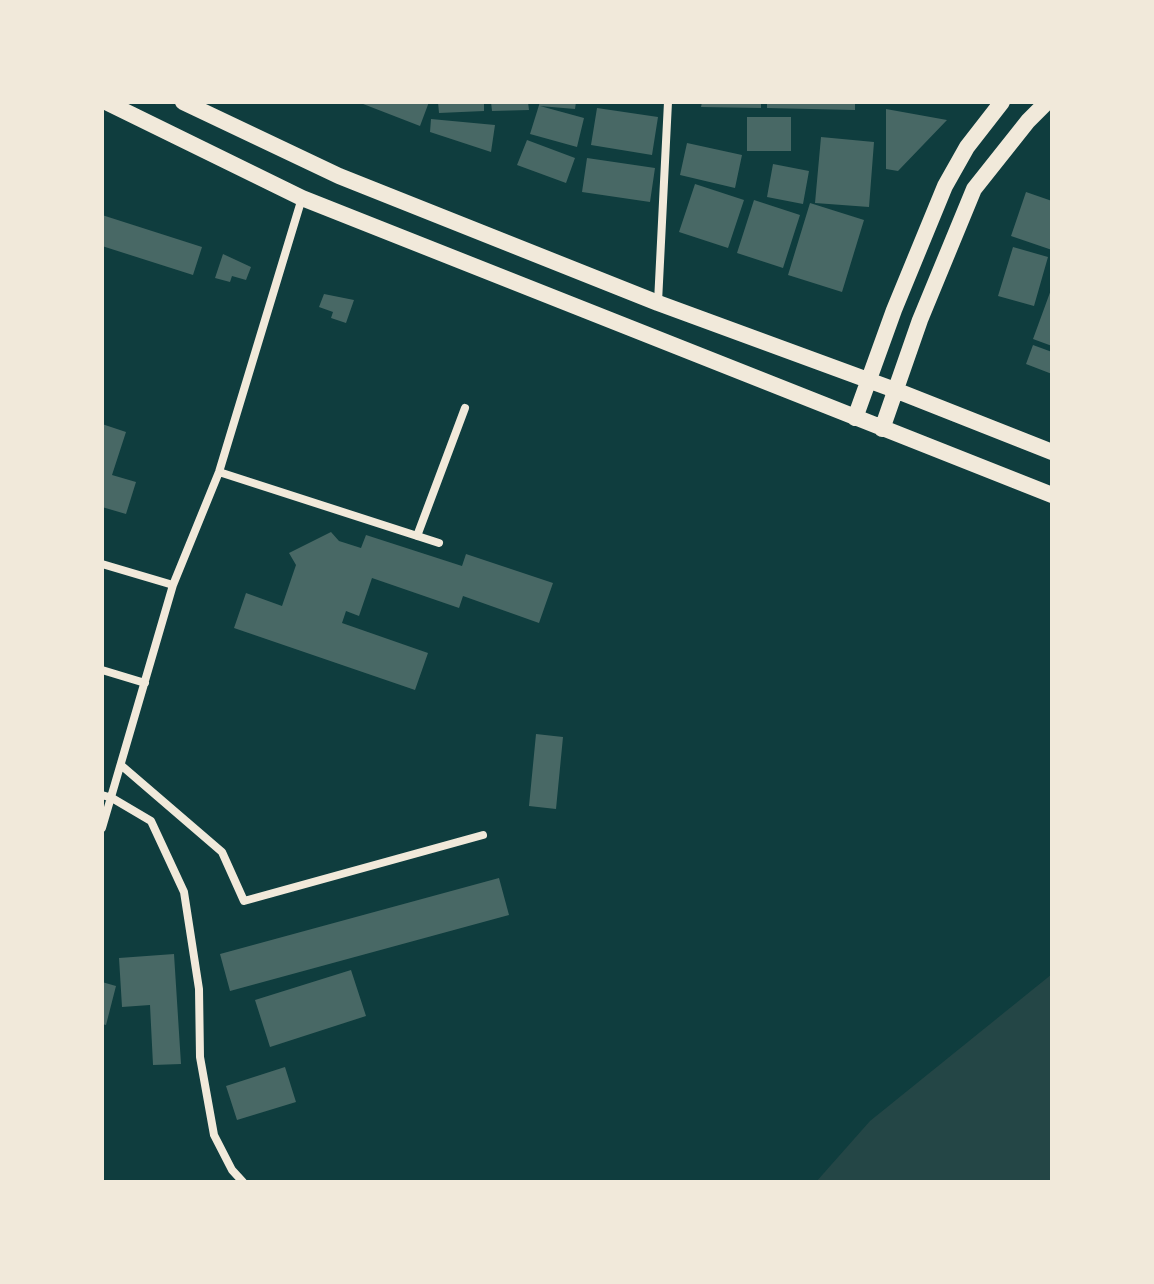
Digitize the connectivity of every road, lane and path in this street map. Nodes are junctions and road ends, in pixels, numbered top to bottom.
1 (106, 102) edge
2 (183, 102) edge
3 (668, 102) edge
4 (1002, 102) edge
5 (1047, 102) edge
6 (302, 198) junction
7 (658, 303) junction
8 (868, 380) junction
9 (895, 390) junction
10 (465, 408) dead end
11 (855, 418) junction
12 (882, 429) junction
13 (1052, 452) edge
14 (219, 472) junction
15 (1052, 495) edge
16 (417, 536) junction
17 (439, 543) dead end
18 (102, 564) edge
19 (173, 585) junction
20 (102, 670) edge
21 (145, 683) junction
22 (122, 766) junction
23 (102, 795) edge
24 (112, 798) junction
25 (102, 828) edge
26 (483, 835) dead end
27 (243, 1182) edge

1 - 6 main road
2 - 7 main road
3 - 7 street
4 - 8 main road
5 - 9 main road
6 - 11 main road
6 - 14 street
7 - 8 main road
8 - 9 main road
8 - 11 main road
9 - 12 main road
9 - 13 main road
10 - 16 street
11 - 12 main road
12 - 15 main road
14 - 16 street
14 - 19 street
16 - 17 street
18 - 19 street
19 - 21 street
20 - 21 street
21 - 22 street
22 - 24 street
22 - 26 street
23 - 24 street
24 - 25 street
24 - 27 street

